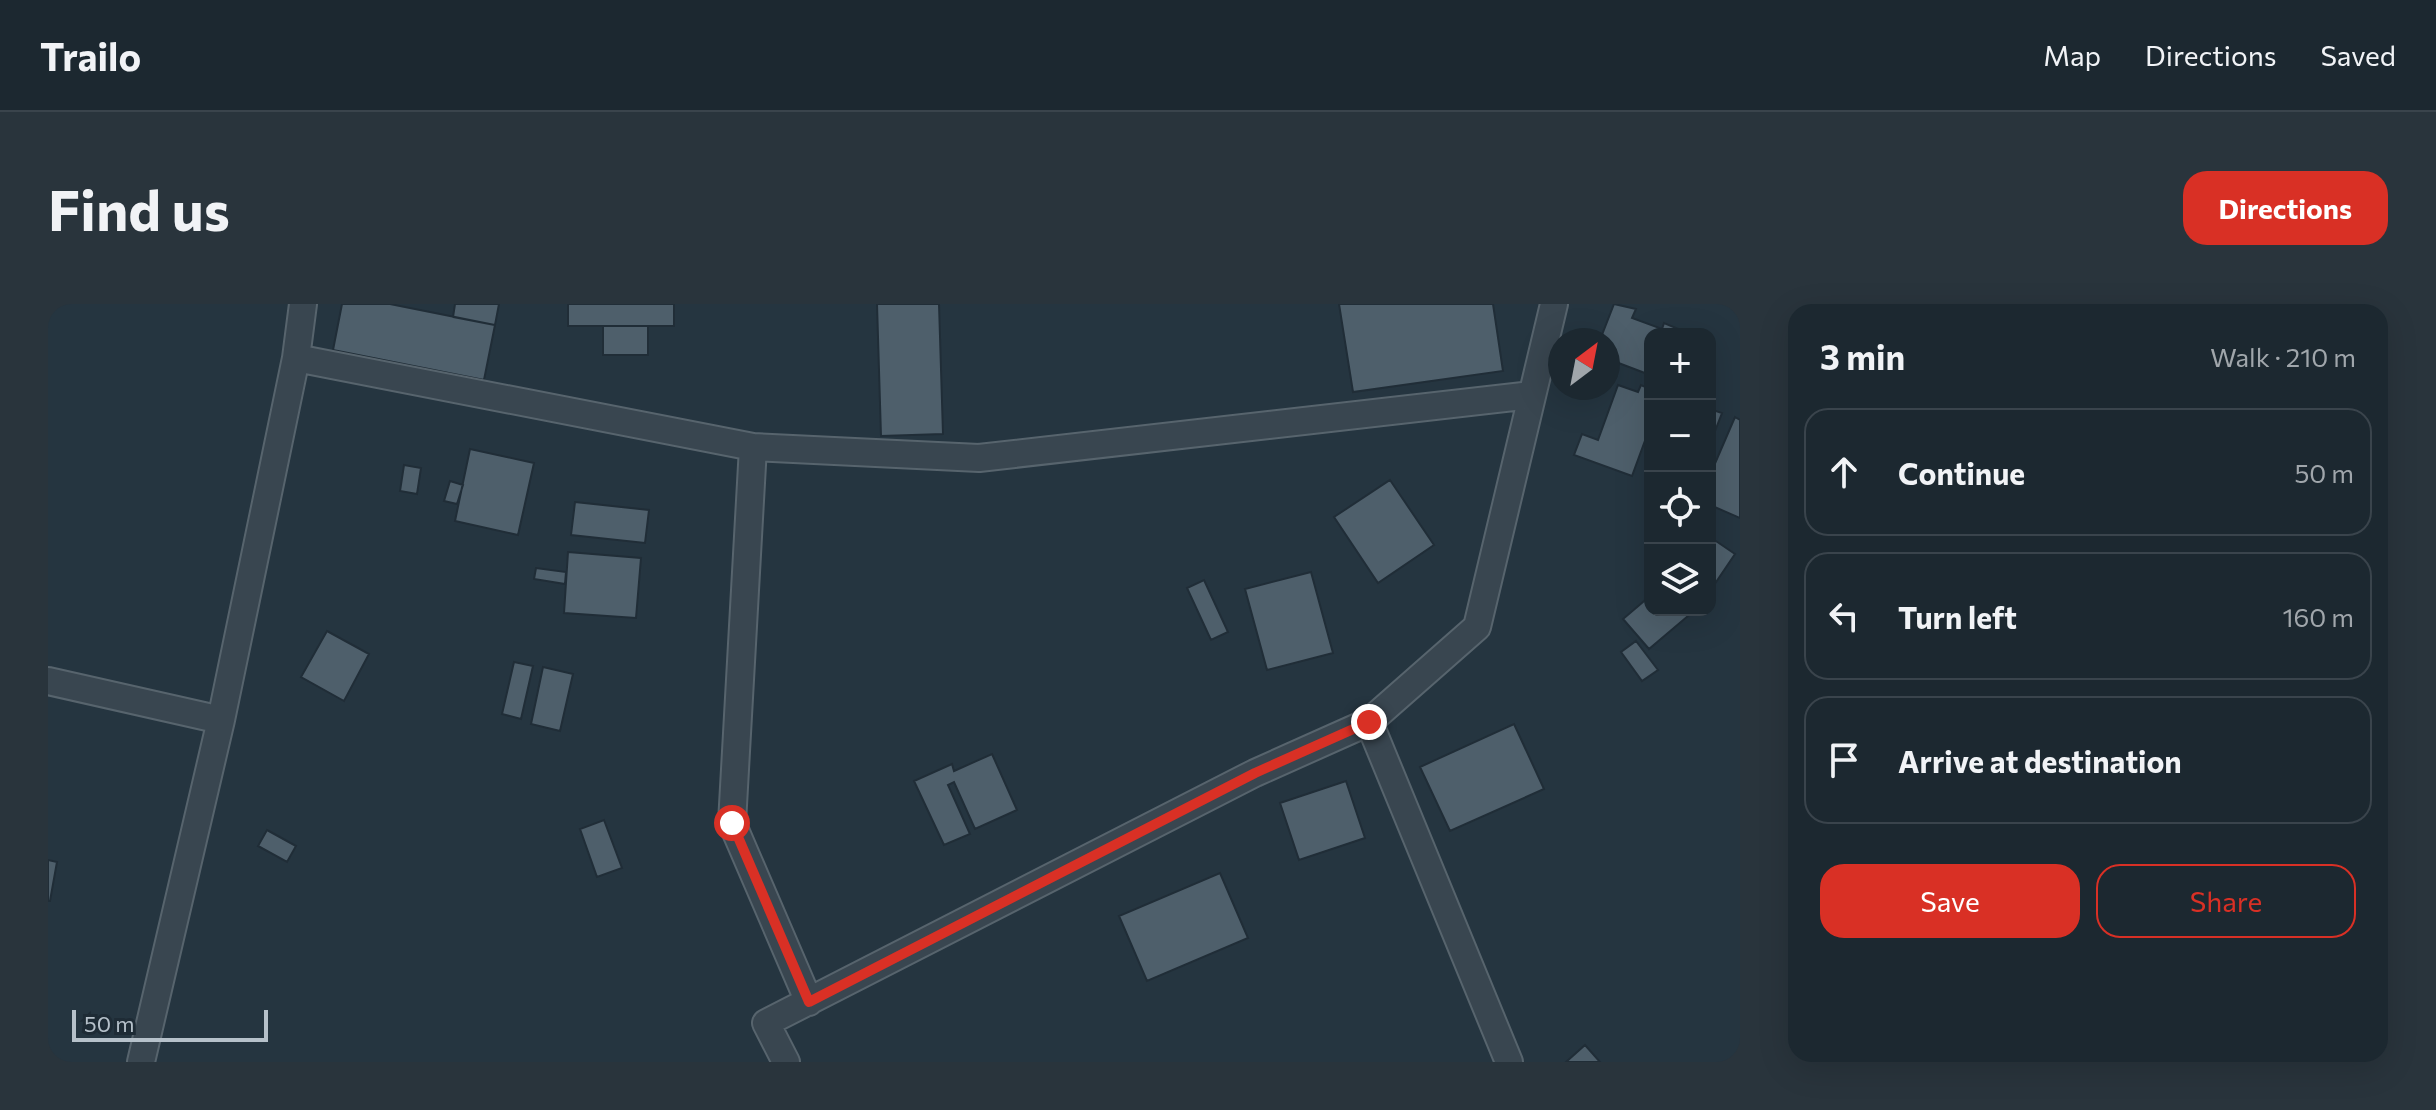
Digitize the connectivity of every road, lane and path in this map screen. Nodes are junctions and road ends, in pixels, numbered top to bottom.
1 (303, 304) edge
2 (1554, 304) edge
3 (296, 358) junction
4 (1532, 395) junction
5 (753, 447) junction
6 (48, 681) edge
7 (221, 720) junction
8 (1369, 722) junction
9 (809, 1002) junction
10 (141, 1062) edge
11 (786, 1062) edge
12 (1509, 1062) edge

1 - 3 street
2 - 4 street
3 - 5 street
3 - 7 street
4 - 5 street
4 - 8 street
5 - 9 street
6 - 7 street
7 - 10 street
8 - 9 street
8 - 12 street
9 - 11 street

